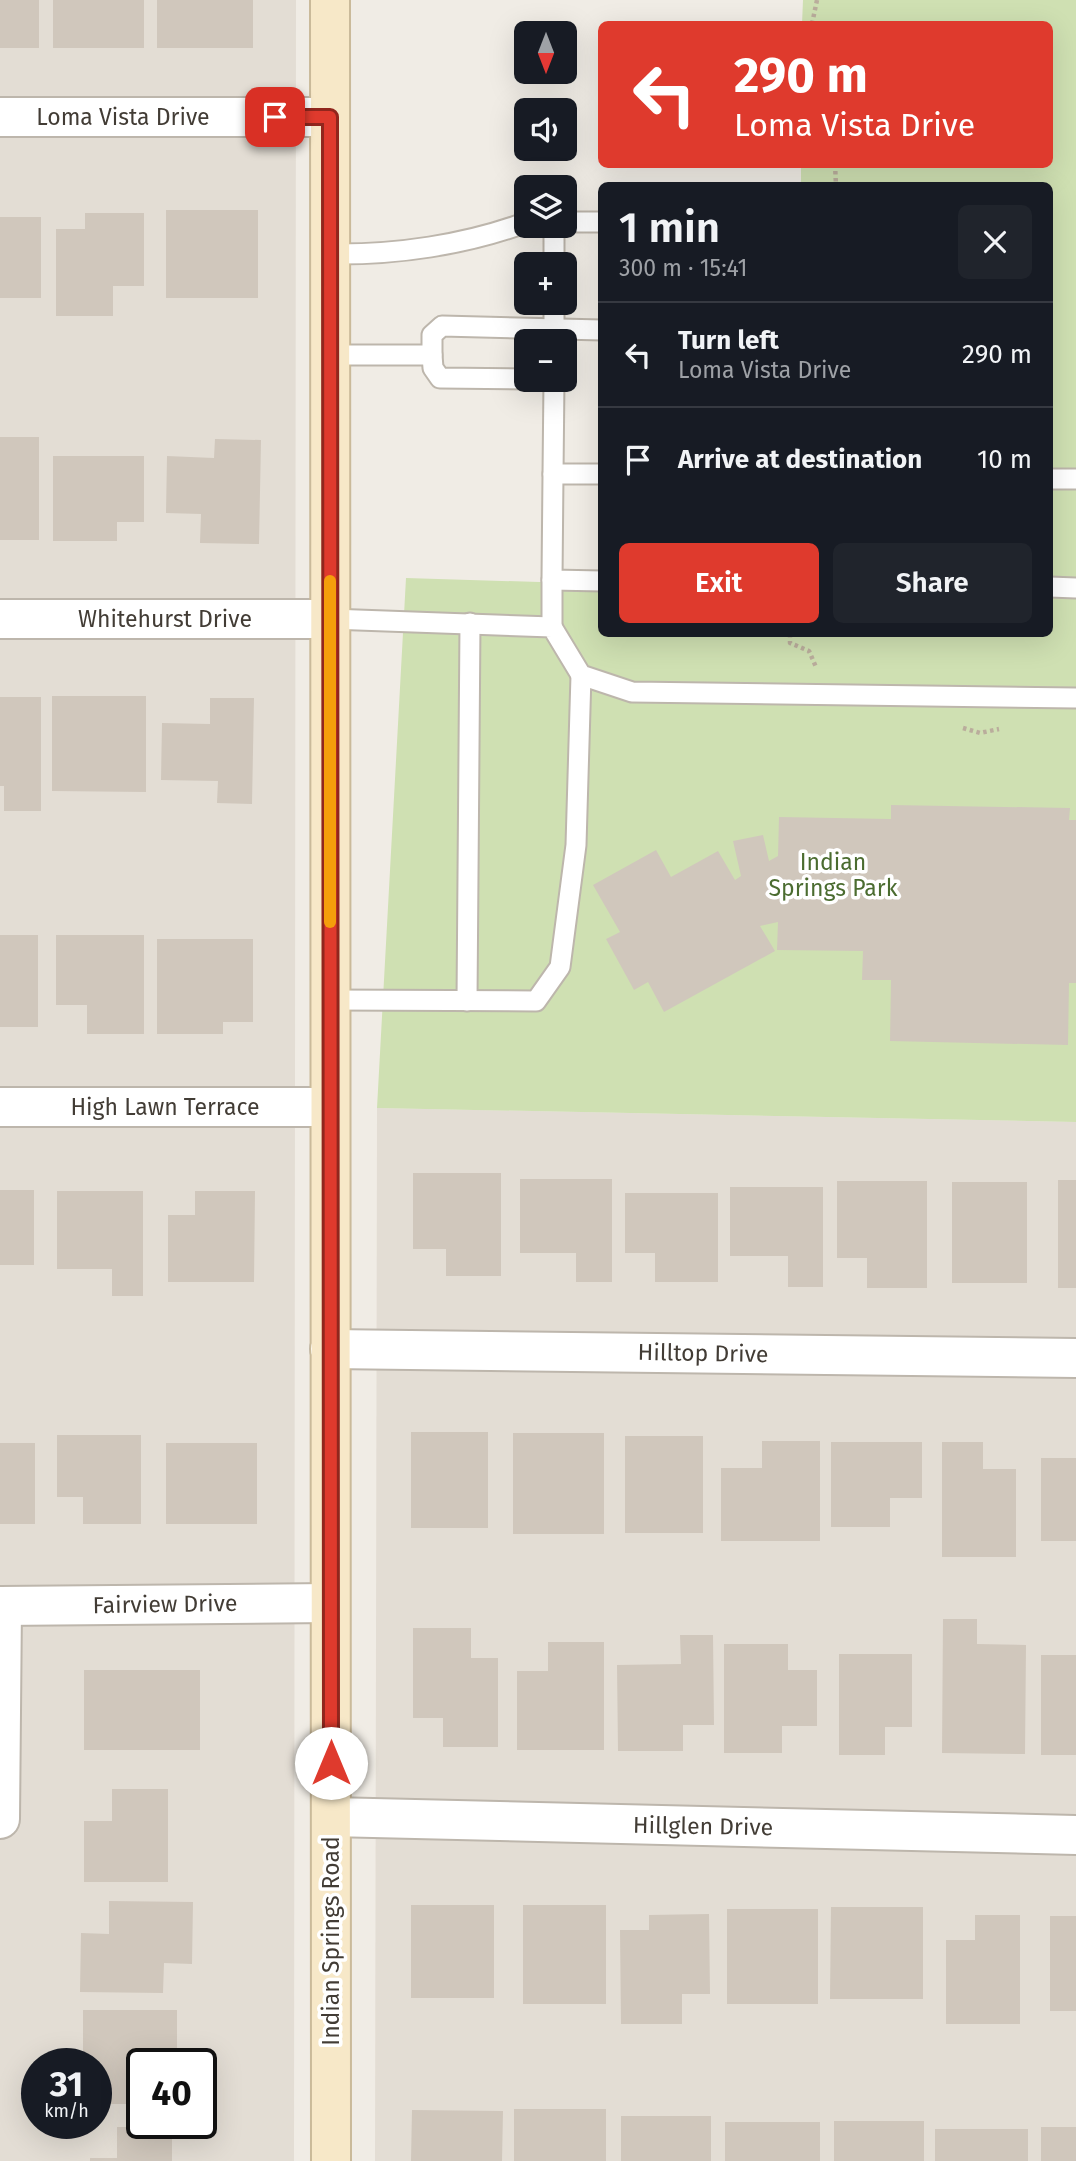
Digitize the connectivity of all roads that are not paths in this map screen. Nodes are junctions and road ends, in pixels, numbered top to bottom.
1 (330, 0) edge
2 (0, 117) edge
3 (330, 117) junction
4 (577, 222) edge
5 (598, 222) edge
6 (514, 227) edge
7 (330, 254) junction
8 (598, 330) edge
9 (514, 332) edge
10 (577, 333) edge
11 (330, 355) junction
12 (432, 355) junction
13 (514, 379) edge
14 (554, 392) edge
15 (553, 474) junction
16 (598, 474) edge
17 (1053, 479) edge
18 (1076, 479) edge
19 (552, 580) junction
20 (598, 581) edge
21 (1053, 587) edge
22 (1076, 588) edge
23 (0, 619) edge
24 (330, 620) junction
25 (470, 623) junction
26 (552, 626) junction
27 (581, 675) junction
28 (1076, 698) edge
29 (330, 1000) junction
30 (467, 1001) junction
31 (0, 1107) edge
32 (330, 1107) junction
33 (330, 1349) junction
34 (1076, 1358) edge
35 (330, 1603) junction
36 (1, 1606) edge
37 (331, 1817) junction
38 (0, 1819) edge
39 (1076, 1835) edge
40 (331, 2161) edge

1 - 3 street, Indian Springs Road
2 - 3 street, Loma Vista Drive
3 - 7 street, Indian Springs Road
4 - 5 lane
6 - 7 lane
7 - 11 street, Indian Springs Road
8 - 10 lane
9 - 12 lane
11 - 12 lane
11 - 24 street, Indian Springs Road
12 - 13 lane
14 - 15 lane
15 - 16 lane
15 - 19 lane
17 - 18 lane
19 - 20 lane
19 - 26 lane
21 - 22 lane
23 - 24 street, Whitehurst Drive
24 - 25 lane
24 - 29 street, Indian Springs Road
25 - 26 lane
25 - 30 lane
26 - 27 lane
27 - 28 lane
27 - 30 lane
29 - 30 lane
29 - 32 street, Indian Springs Road
31 - 32 street, High Lawn Terrace
32 - 33 street, Indian Springs Road
33 - 34 street, Hilltop Drive
33 - 35 street, Indian Springs Road
35 - 36 street, Fairview Drive
35 - 37 street, Indian Springs Road
36 - 38 street
37 - 39 street, Hillglen Drive
37 - 40 street, Indian Springs Road

